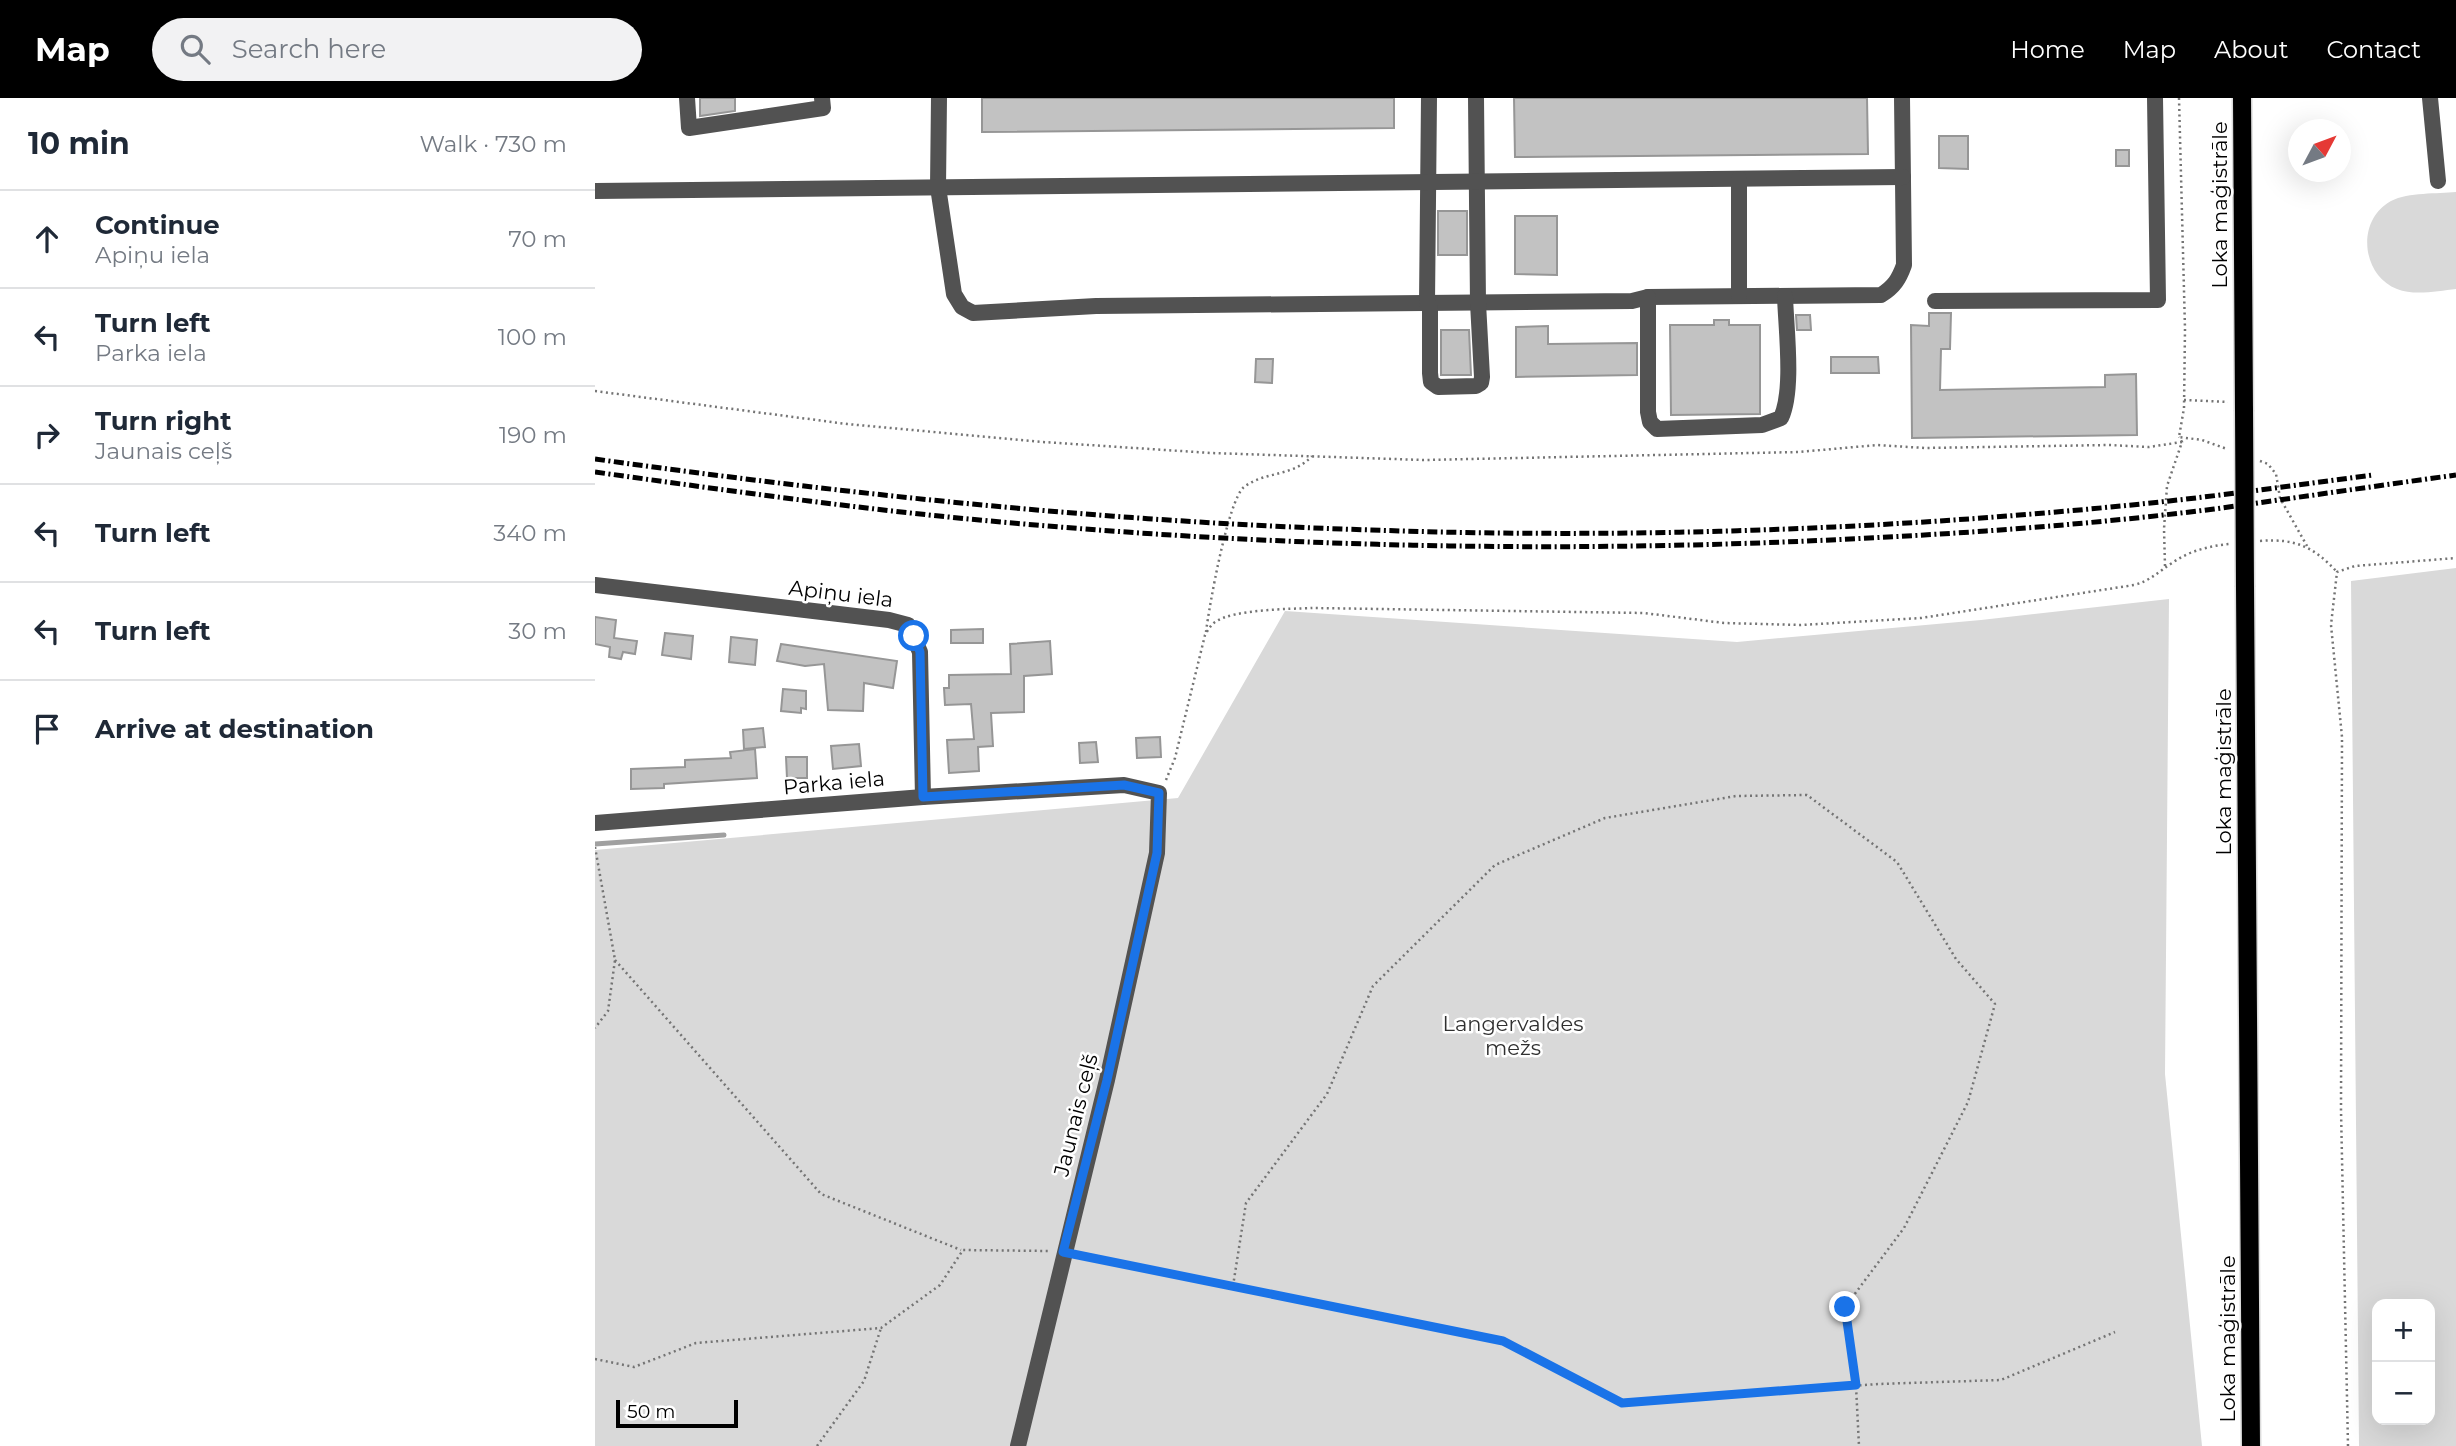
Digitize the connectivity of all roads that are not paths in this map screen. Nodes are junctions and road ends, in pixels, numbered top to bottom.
1 (687, 98) edge
2 (822, 98) edge
3 (939, 98) edge
4 (1429, 98) edge
5 (1476, 98) edge
6 (1902, 98) edge
7 (2155, 98) edge
8 (2242, 98) edge
9 (2430, 98) edge
10 (1902, 177) junction
11 (1739, 179) junction
12 (2438, 181) dead end
13 (1430, 182) junction
14 (1478, 183) junction
15 (938, 187) junction
16 (595, 191) edge
17 (1739, 296) junction
18 (1785, 296) junction
19 (1649, 297) junction
20 (1935, 301) dead end
21 (1427, 303) junction
22 (1478, 303) junction
23 (595, 584) edge
24 (1159, 793) joint
25 (923, 797) junction
26 (595, 823) edge
27 (1018, 1446) edge
28 (2251, 1446) edge

1 - 2 street
3 - 15 street
4 - 13 street
5 - 14 street
6 - 10 street
7 - 20 street
8 - 28 main road, Loka maģistrāle, bridge
9 - 12 street
10 - 11 street
10 - 18 street
11 - 14 street
11 - 17 street
13 - 14 street
13 - 15 street
13 - 21 street
14 - 22 street
15 - 16 street
15 - 21 street
17 - 18 street
17 - 19 street
18 - 19 street
19 - 22 street
21 - 22 street
21 - 22 street
23 - 25 street, Apiņu iela
24 - 25 street, Parka iela
24 - 27 street, Jaunais ceļš
25 - 26 street, Parka iela

